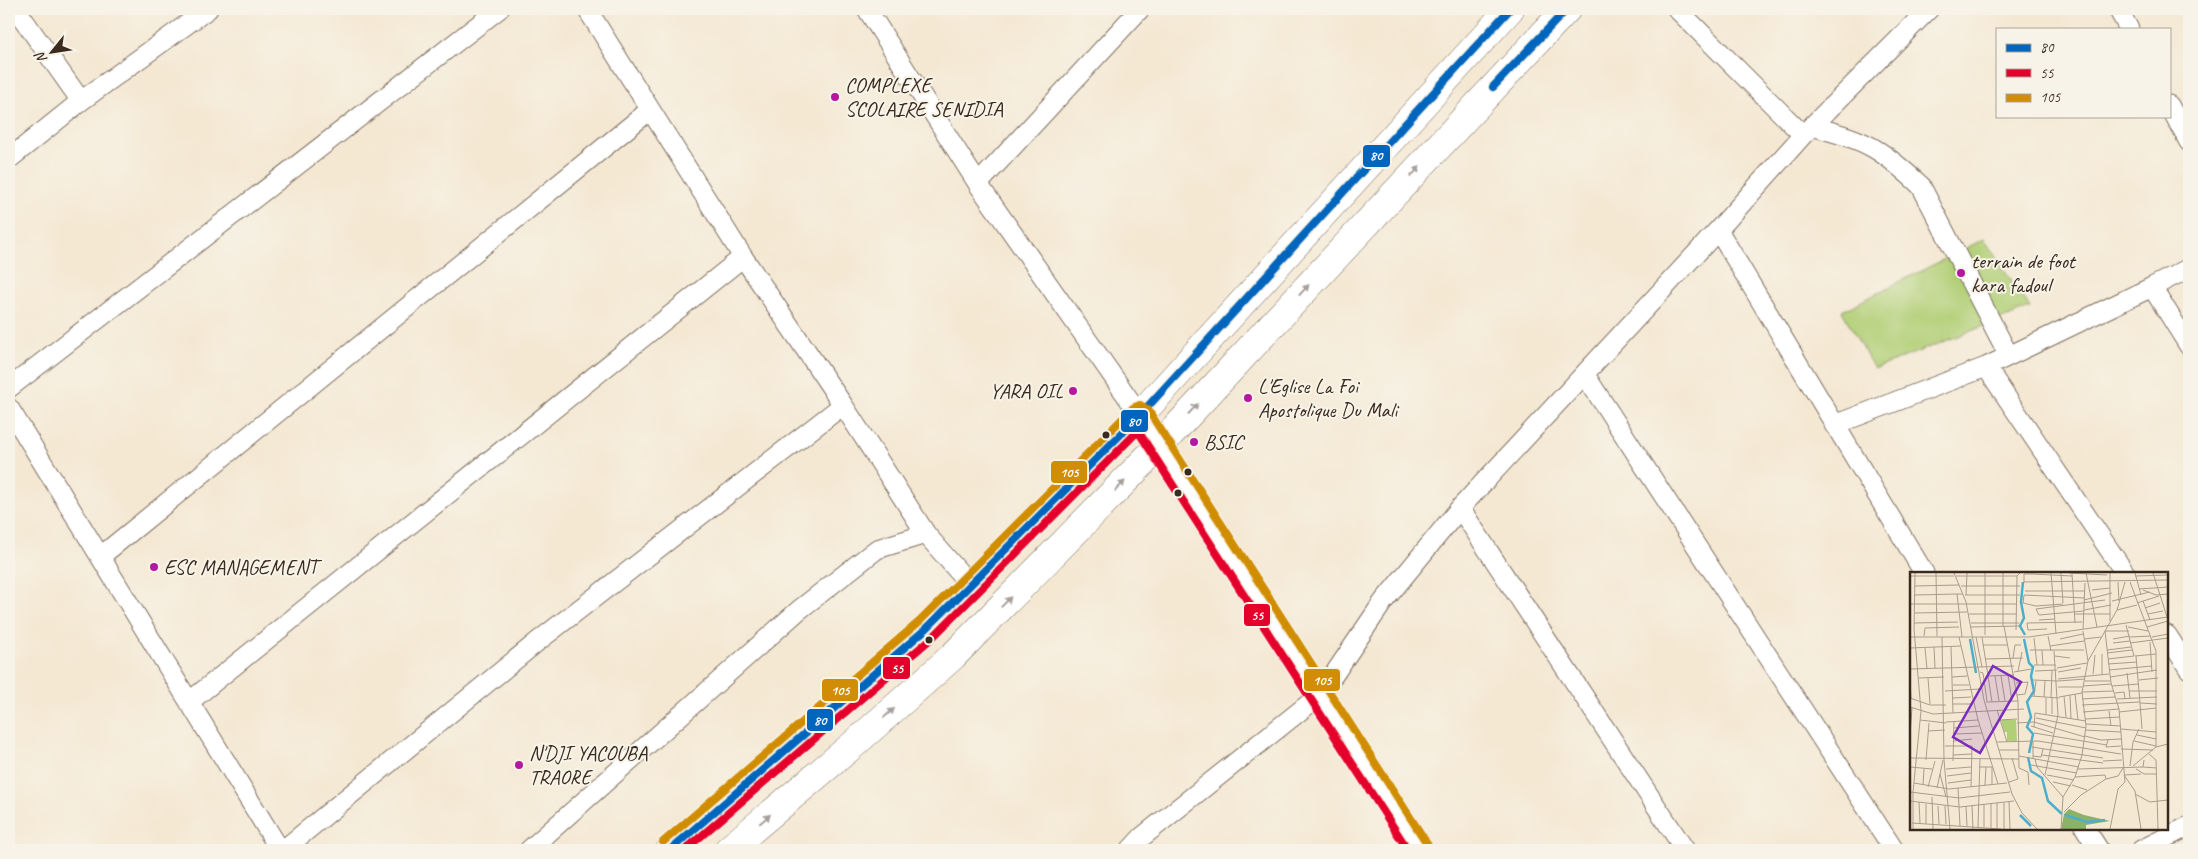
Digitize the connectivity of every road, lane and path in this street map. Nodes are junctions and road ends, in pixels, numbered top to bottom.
1 (16, 9) edge
2 (208, 9) edge
3 (499, 9) edge
4 (587, 9) edge
5 (867, 9) edge
6 (1140, 9) edge
7 (1510, 9) edge
8 (1567, 9) edge
9 (1676, 9) edge
10 (1929, 9) edge
11 (2118, 9) edge
12 (2128, 28) edge
13 (81, 100) junction
14 (2170, 107) edge
15 (650, 110) junction
16 (1807, 131) junction
17 (2189, 142) edge
18 (9, 159) edge
19 (978, 184) junction
20 (1718, 230) junction
21 (743, 257) junction
22 (2189, 268) edge
23 (2152, 287) junction
24 (2189, 346) edge
25 (2009, 356) junction
26 (1986, 367) junction
27 (1585, 375) junction
28 (9, 388) edge
29 (843, 405) junction
30 (9, 408) edge
31 (1140, 415) junction
32 (1834, 425) junction
33 (1160, 445) junction
34 (1460, 508) junction
35 (926, 534) junction
36 (101, 556) junction
37 (1923, 572) edge
38 (2124, 572) edge
39 (970, 585) junction
40 (2168, 637) edge
41 (2189, 669) edge
42 (1320, 695) junction
43 (189, 702) junction
44 (2189, 826) edge
45 (2086, 829) edge
46 (1141, 846) edge
47 (282, 850) edge
48 (528, 850) edge
49 (670, 850) edge
50 (728, 850) edge
51 (1420, 850) edge
52 (1685, 850) edge
53 (1894, 850) edge
54 (2099, 850) edge
55 (2141, 850) edge

1 - 13 street
2 - 13 street
3 - 28 street
4 - 15 street
5 - 19 street
6 - 19 street
7 - 31 highway
33 -> 8 highway
9 - 16 street
10 - 16 street
11 - 12 street
13 - 18 street
14 - 17 street
15 - 21 street
15 - 36 street
16 - 20 street
16 - 25 street
19 - 31 street
20 - 27 street
20 - 32 street
21 - 29 street
21 - 43 street
22 - 23 street
23 - 24 street
23 - 25 street
25 - 26 street
26 - 32 street
26 - 38 street
27 - 34 street
27 - 53 street
29 - 35 street
29 - 47 street
30 - 36 street
31 - 33 street
31 - 39 highway
32 - 37 street
33 - 42 street
50 -> 33 highway
34 - 42 street
34 - 52 street
35 - 39 street
35 - 48 street
36 - 43 street
39 - 49 highway
40 - 41 street
42 - 46 street
42 - 51 street
43 - 47 street
44 - 55 street
45 - 54 street

